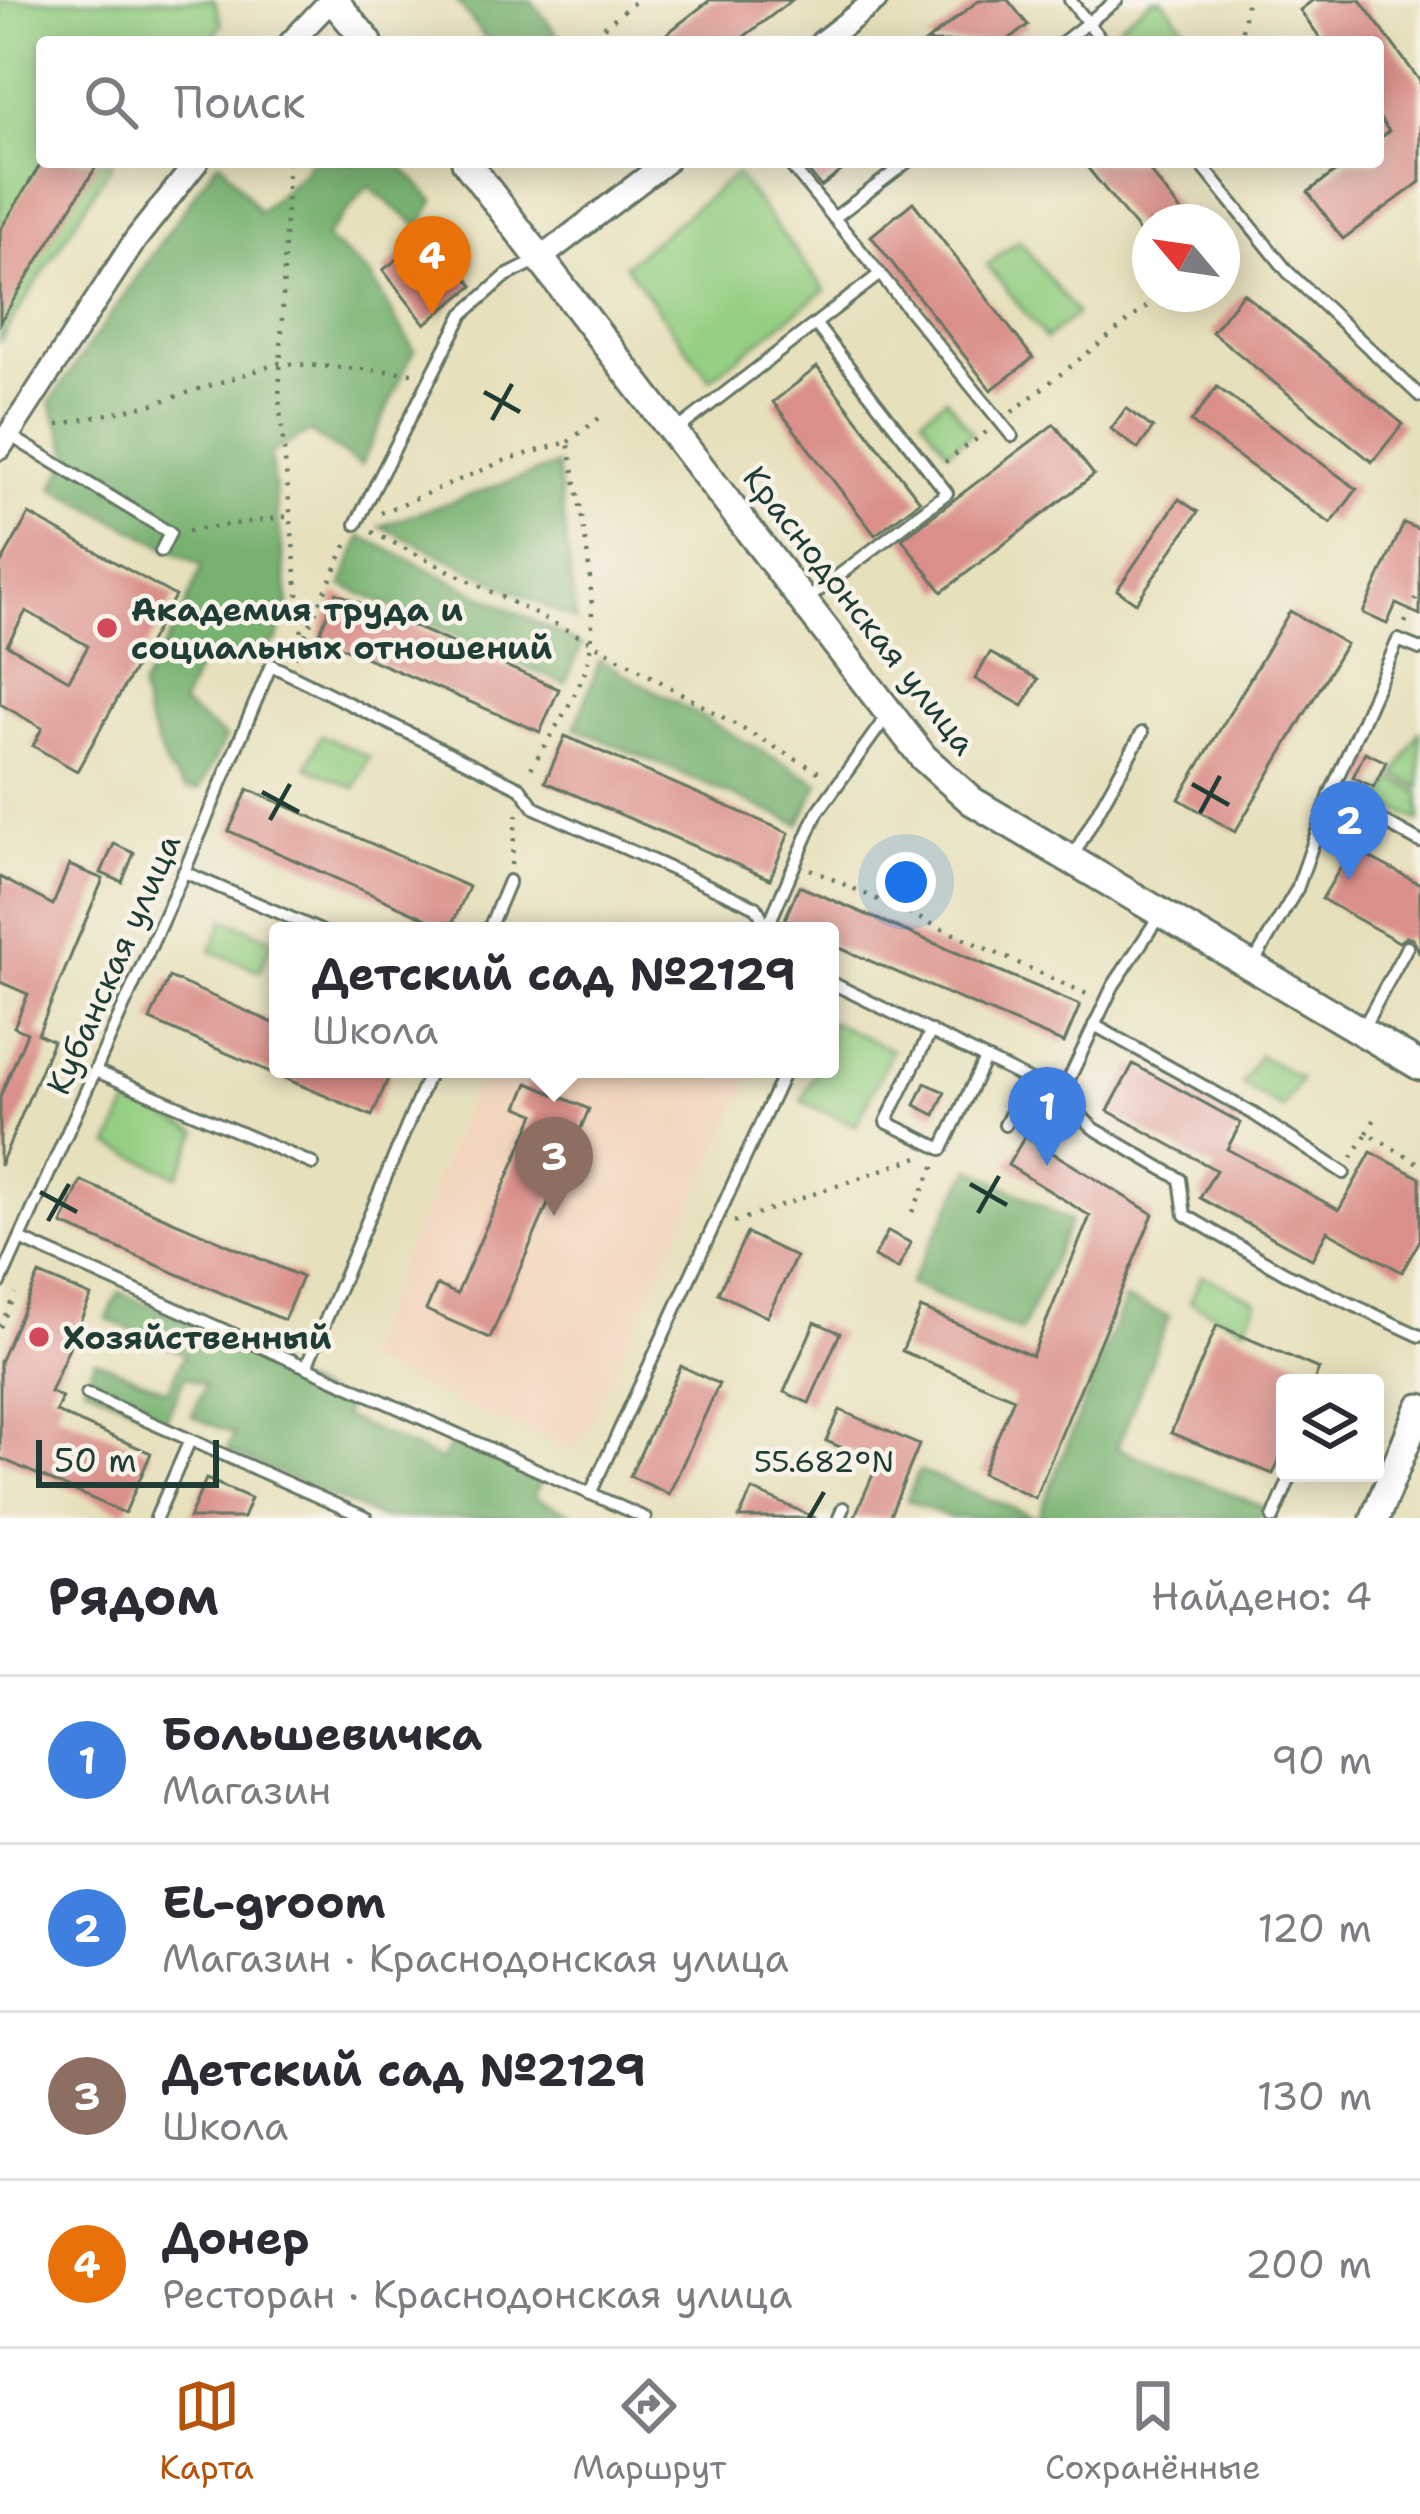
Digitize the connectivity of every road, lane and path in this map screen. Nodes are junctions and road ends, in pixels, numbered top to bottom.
1 (332, 0) edge
2 (637, 0) edge
3 (1070, 0) edge
4 (1117, 0) edge
5 (1247, 0) edge
6 (870, 2) edge
7 (1088, 23) junction
8 (297, 36) edge
9 (363, 36) edge
10 (592, 36) edge
11 (829, 36) edge
12 (1071, 36) edge
13 (1098, 36) edge
14 (1241, 36) edge
15 (192, 168) edge
16 (288, 168) edge
17 (471, 168) edge
18 (658, 168) edge
19 (793, 168) edge
20 (899, 168) edge
21 (1203, 168) edge
22 (834, 218) junction
23 (541, 258) junction
24 (880, 274) junction
25 (1140, 312) edge
26 (816, 325) junction
27 (280, 363) junction
28 (431, 374) junction
29 (1420, 396) edge
30 (603, 416) dead end
31 (1000, 421) junction
32 (58, 425) dead end
33 (675, 432) junction
34 (1012, 436) dead end
35 (4, 442) edge
36 (568, 442) junction
37 (931, 473) junction
38 (290, 516) junction
39 (356, 524) junction
40 (170, 533) junction
41 (160, 551) dead end
42 (1420, 590) edge
43 (806, 601) junction
44 (303, 639) junction
45 (1398, 640) junction
46 (591, 642) junction
47 (1420, 649) edge
48 (288, 672) junction
49 (890, 712) junction
50 (1142, 733) dead end
51 (837, 783) junction
52 (520, 788) junction
53 (1331, 791) junction
54 (1420, 842) edge
55 (1072, 859) junction
56 (796, 863) junction
57 (184, 872) junction
58 (509, 881) joint
59 (1162, 911) junction
60 (300, 922) edge
61 (492, 922) edge
62 (765, 922) edge
63 (771, 922) edge
64 (1407, 947) dead end
65 (1252, 965) junction
66 (839, 986) edge
67 (1105, 1002) junction
68 (1094, 1025) junction
69 (931, 1031) junction
70 (1362, 1031) junction
71 (985, 1059) junction
72 (1420, 1066) edge
73 (96, 1071) junction
74 (426, 1078) edge
75 (782, 1078) edge
76 (1028, 1080) junction
77 (1060, 1096) junction
78 (1378, 1113) dead end
79 (1005, 1125) dead end
80 (1367, 1133) junction
81 (942, 1149) junction
82 (313, 1164) dead end
83 (1420, 1164) edge
84 (1344, 1173) joint
85 (912, 1212) dead end
86 (712, 1230) junction
87 (20, 1239) junction
88 (0, 1283) edge
89 (1420, 1336) edge
90 (306, 1367) junction
91 (87, 1394) dead end
92 (1420, 1408) edge
93 (190, 1439) junction
94 (1384, 1471) edge
95 (1288, 1482) edge
96 (1382, 1482) edge
97 (590, 1494) junction
98 (156, 1518) edge
99 (366, 1518) edge
100 (645, 1518) edge
101 (1273, 1518) edge
102 (1375, 1518) edge

1 - 8 street
1 - 9 main road
2 - 10 path
3 - 7 lane
4 - 7 lane
5 - 14 path
6 - 11 street
7 - 12 lane
7 - 13 lane
15 - 35 street
16 - 27 path
17 - 23 main road, Краснодонская улица
18 - 23 street
19 - 22 lane
20 - 22 lane
21 - 29 lane
22 - 24 lane
23 - 28 lane
23 - 33 main road, Краснодонская улица
24 - 26 lane
24 - 31 lane
25 - 31 path
26 - 33 lane
26 - 37 lane
27 - 28 path
27 - 32 path
27 - 38 path
28 - 39 lane
30 - 36 path
31 - 34 lane
31 - 37 path
33 - 43 main road, Краснодонская улица
35 - 40 lane
36 - 39 path
36 - 46 path
37 - 43 lane
38 - 40 path
38 - 44 path
39 - 44 path
39 - 46 path
40 - 41 lane
42 - 45 path
43 - 49 main road, Краснодонская улица
44 - 48 path
45 - 47 lane
45 - 53 lane
46 - 51 path
46 - 52 path
48 - 52 lane
48 - 57 lane, Кубанская улица
49 - 51 lane
49 - 55 main road, Краснодонская улица
50 - 55 lane
51 - 56 lane
52 - 58 path
52 - 62 lane
53 - 54 lane
53 - 65 lane
55 - 59 main road, Краснодонская улица
56 - 63 lane
56 - 67 path
57 - 60 lane
57 - 73 lane, Кубанская улица
58 - 61 lane
59 - 65 main road, Краснодонская улица
59 - 67 lane
64 - 70 lane
65 - 70 main road, Краснодонская улица
66 - 69 lane
67 - 68 lane
68 - 77 lane
68 - 84 lane
69 - 71 lane
69 - 81 lane
70 - 72 main road, Краснодонская улица
71 - 76 lane
71 - 81 lane
73 - 82 lane
73 - 87 lane, Кубанская улица
74 - 90 lane
75 - 86 lane
76 - 77 lane
76 - 79 lane
77 - 89 lane
78 - 80 path
80 - 83 path
80 - 84 path
81 - 85 path
81 - 86 path
86 - 97 lane
87 - 88 lane, Кубанская улица
87 - 90 lane
90 - 97 lane
91 - 93 lane
92 - 94 main road
93 - 98 lane
93 - 99 lane
95 - 101 lane
96 - 102 main road
97 - 100 lane

